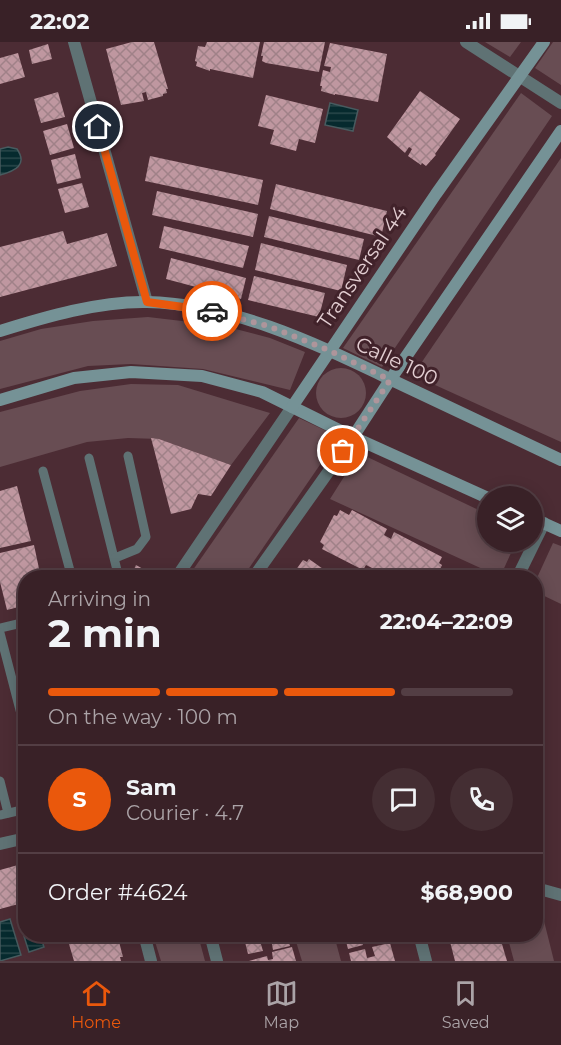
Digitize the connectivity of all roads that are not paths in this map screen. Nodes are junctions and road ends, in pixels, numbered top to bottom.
1 (74, 42) edge
2 (466, 42) edge
3 (544, 42) edge
4 (520, 77) junction
5 (561, 103) edge
6 (561, 130) edge
7 (147, 302) junction
8 (0, 331) edge
9 (328, 350) junction
10 (390, 380) junction
11 (0, 400) edge
12 (292, 407) junction
13 (353, 437) junction
14 (128, 456) dead end
15 (89, 458) dead end
16 (561, 460) edge
17 (43, 471) dead end
18 (477, 493) edge
19 (543, 523) edge
20 (561, 531) edge
21 (527, 552) edge
22 (115, 558) junction
23 (70, 570) edge
24 (117, 570) edge
25 (181, 570) edge
26 (259, 570) edge
27 (520, 570) edge
28 (18, 624) edge
29 (0, 628) edge
30 (0, 633) edge
31 (4, 664) edge
32 (18, 708) edge
33 (0, 781) edge
34 (4, 814) edge
35 (18, 840) edge
36 (0, 844) edge
37 (543, 890) edge
38 (561, 895) edge
39 (146, 942) edge
40 (212, 942) edge
41 (421, 942) edge
42 (150, 961) edge
43 (217, 961) edge
44 (426, 961) edge

1 - 7 street
2 - 4 street
3 - 4 street, Transversal 44
4 - 5 street
4 - 9 street, Transversal 44
6 - 10 street
7 - 8 street, Calle 100
7 - 9 street, Calle 100
9 - 10 street, Calle 100
9 - 12 street, Transversal 44
10 - 13 street
10 - 16 street, Calle 100
11 - 12 street
12 - 13 street
12 - 25 street, Transversal 44
13 - 18 street
13 - 26 street
14 - 22 lane
15 - 22 lane
17 - 23 lane
19 - 20 street
21 - 27 street
22 - 24 lane
28 - 29 lane
30 - 31 lane
31 - 32 lane
33 - 34 lane
35 - 36 street
37 - 38 street
39 - 42 street
40 - 43 street
41 - 44 street

